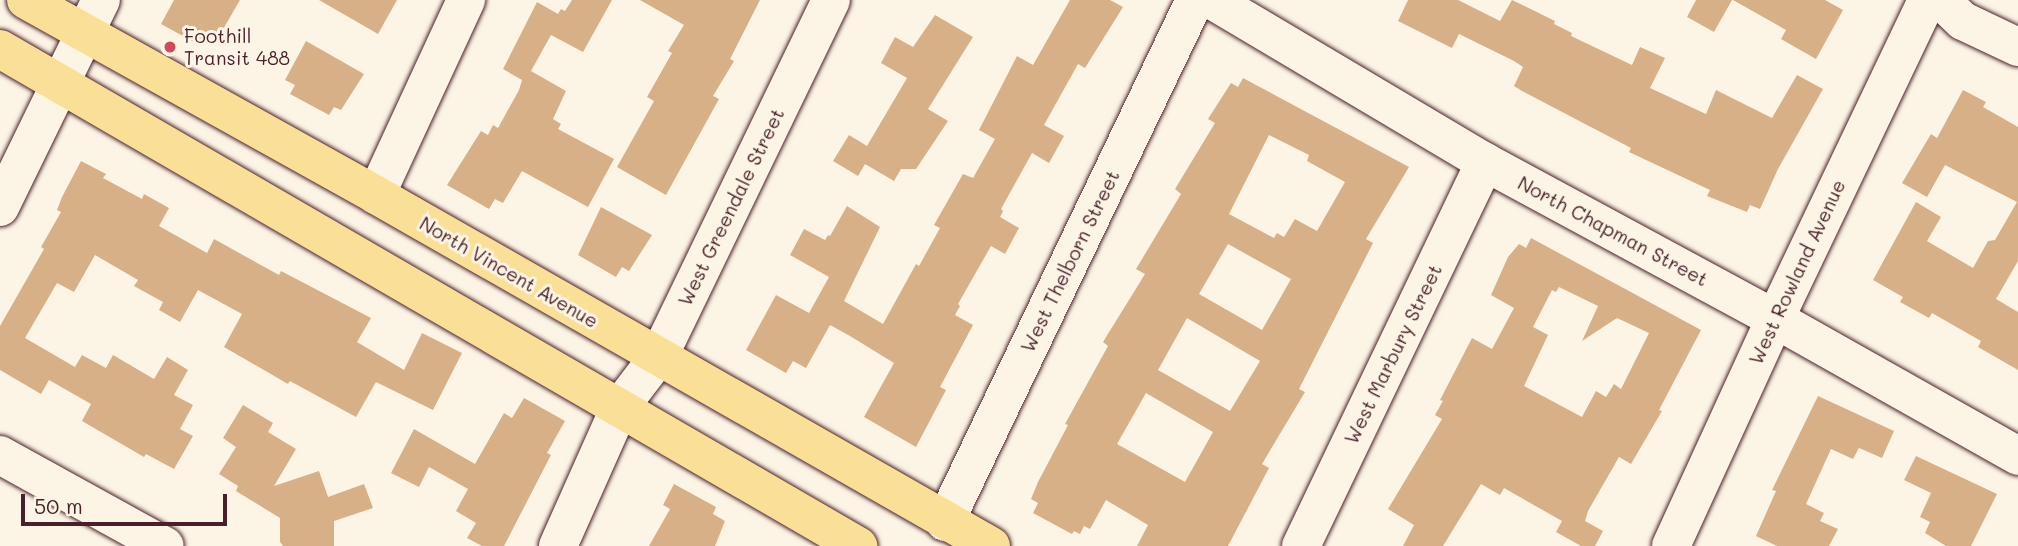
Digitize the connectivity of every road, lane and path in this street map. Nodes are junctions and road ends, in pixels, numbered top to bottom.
1 (26, 0) edge
2 (101, 0) edge
3 (466, 0) edge
4 (831, 0) edge
5 (1195, 0) edge
6 (1212, 0) edge
7 (1927, 0) edge
8 (1941, 0) edge
9 (85, 35) junction
10 (2018, 47) edge
11 (0, 49) edge
12 (61, 83) junction
13 (1485, 162) junction
14 (376, 195) junction
15 (0, 207) edge
16 (1775, 319) junction
17 (659, 356) junction
18 (620, 407) junction
19 (0, 455) edge
20 (2018, 456) edge
21 (945, 522) junction
22 (165, 546) edge
23 (558, 546) edge
24 (858, 546) edge
25 (991, 546) edge
26 (1301, 546) edge
27 (1671, 546) edge

1 - 9 main road, North Vincent Avenue
2 - 9 street
3 - 14 street
4 - 17 street, West Greendale Street
5 - 21 street, West Thelborn Street
6 - 13 street, North Chapman Street
7 - 16 street, West Rowland Avenue
8 - 10 street
9 - 12 street
9 - 14 main road, North Vincent Avenue
11 - 12 main road
12 - 15 street
12 - 18 main road
13 - 16 street, North Chapman Street
13 - 26 street, West Marbury Street
14 - 17 main road, North Vincent Avenue
16 - 20 street, North Chapman Street
16 - 27 street, West Rowland Avenue
17 - 18 street, West Greendale Street
17 - 21 main road, North Vincent Avenue
18 - 23 street, West Greendale Street
18 - 24 main road
19 - 22 street
21 - 25 main road, North Vincent Avenue

